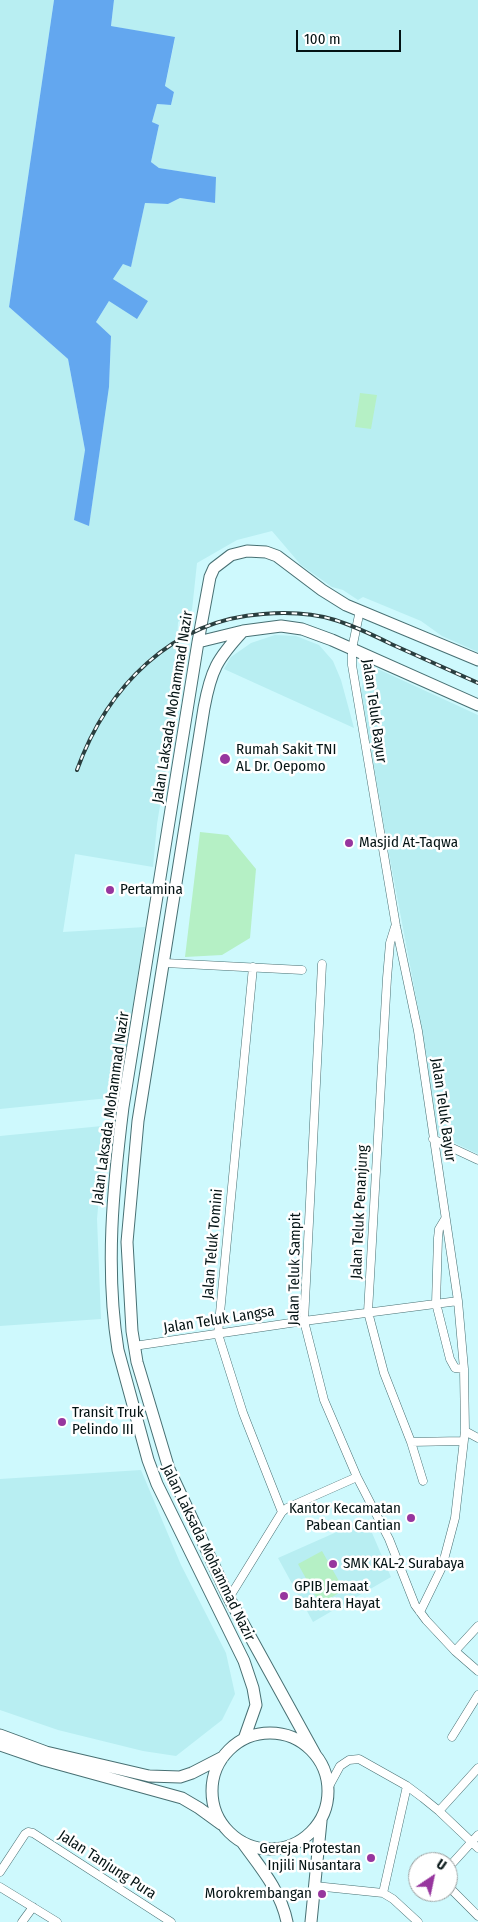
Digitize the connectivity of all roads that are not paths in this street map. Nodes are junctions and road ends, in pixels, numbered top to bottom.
1 (360, 610) junction
2 (243, 630) junction
3 (198, 642) junction
4 (352, 649) junction
5 (478, 660) edge
6 (478, 705) edge
7 (396, 926) junction
8 (165, 963) junction
9 (322, 964) dead end
10 (252, 967) junction
11 (302, 970) dead end
12 (433, 1139) junction
13 (478, 1160) edge
14 (445, 1219) junction
15 (458, 1301) junction
16 (436, 1303) junction
17 (368, 1312) junction
18 (304, 1321) junction
19 (218, 1334) junction
20 (134, 1346) junction
21 (464, 1369) junction
22 (464, 1430) junction
23 (478, 1438) edge
24 (411, 1442) junction
25 (462, 1442) junction
26 (357, 1477) junction
27 (423, 1481) dead end
28 (282, 1512) junction
29 (229, 1598) junction
30 (420, 1612) junction
31 (478, 1626) edge
32 (454, 1651) junction
33 (478, 1671) edge
34 (478, 1695) edge
35 (0, 1735) edge
36 (452, 1737) dead end
37 (244, 1739) junction
38 (0, 1745) edge
39 (315, 1754) junction
40 (223, 1757) junction
41 (478, 1768) edge
42 (407, 1786) junction
43 (328, 1788) junction
44 (439, 1811) junction
45 (321, 1819) junction
46 (225, 1827) junction
47 (478, 1835) edge
48 (241, 1841) junction
49 (471, 1842) junction
50 (478, 1848) edge
51 (458, 1857) edge
52 (0, 1872) edge
53 (315, 1886) junction
54 (0, 1887) edge
55 (383, 1893) junction
56 (458, 1896) edge
57 (33, 1906) junction
58 (478, 1916) edge
59 (22, 1922) edge
60 (57, 1922) edge
61 (171, 1922) edge
62 (287, 1922) edge
63 (311, 1922) edge
64 (418, 1922) edge

1 - 3 street, Jalan Laksada Mohammad Nazir
1 - 4 street, Jalan Teluk Bayur
1 - 5 street
2 - 3 street
2 - 4 street
2 - 8 street, Jalan Laksada Mohammad Nazir
3 - 37 street, Jalan Laksada Mohammad Nazir
4 - 6 street
4 - 7 street, Jalan Teluk Bayur
7 - 12 street, Jalan Teluk Bayur
7 - 17 street, Jalan Teluk Penanjung
8 - 10 street
8 - 20 street, Jalan Laksada Mohammad Nazir
9 - 18 street, Jalan Teluk Sampit
10 - 11 street
10 - 19 street, Jalan Teluk Tomini
12 - 13 street
12 - 14 street, Jalan Teluk Bayur
14 - 15 street, Jalan Teluk Bayur
14 - 16 street
15 - 16 street, Jalan Teluk Langsa
15 - 21 street, Jalan Teluk Bayur
16 - 17 street, Jalan Teluk Langsa
16 - 21 street
17 - 18 street, Jalan Teluk Langsa
17 - 24 street, Jalan Teluk Penanjung
18 - 19 street, Jalan Teluk Langsa
18 - 26 street, Jalan Teluk Sampit
19 - 20 street, Jalan Teluk Langsa
19 - 28 street, Jalan Teluk Tomini
20 - 29 street, Jalan Laksada Mohammad Nazir
21 - 22 street, Jalan Teluk Bayur
22 - 23 street
22 - 25 street, Jalan Teluk Bayur
24 - 25 street
24 - 27 street, Jalan Teluk Penanjung
25 - 30 street, Jalan Teluk Bayur
26 - 28 street
26 - 30 street, Jalan Teluk Sampit
28 - 29 street
29 - 39 street, Jalan Laksada Mohammad Nazir
30 - 32 street, Jalan Teluk Sampit
31 - 32 street
32 - 33 street, Jalan Teluk Sampit
34 - 36 street
35 - 40 street
37 - 39 street
37 - 40 street
38 - 46 street
39 - 43 street
40 - 46 street
41 - 44 street
42 - 43 street
42 - 44 street
42 - 55 street
43 - 45 street
44 - 49 street
45 - 48 street
45 - 53 street
46 - 48 street
47 - 49 street
48 - 62 street
49 - 50 street
49 - 51 street
52 - 61 street, Jalan Tanjung Pura
53 - 55 street
53 - 63 street
54 - 57 street
55 - 64 street
56 - 58 street
57 - 59 street
57 - 60 street

